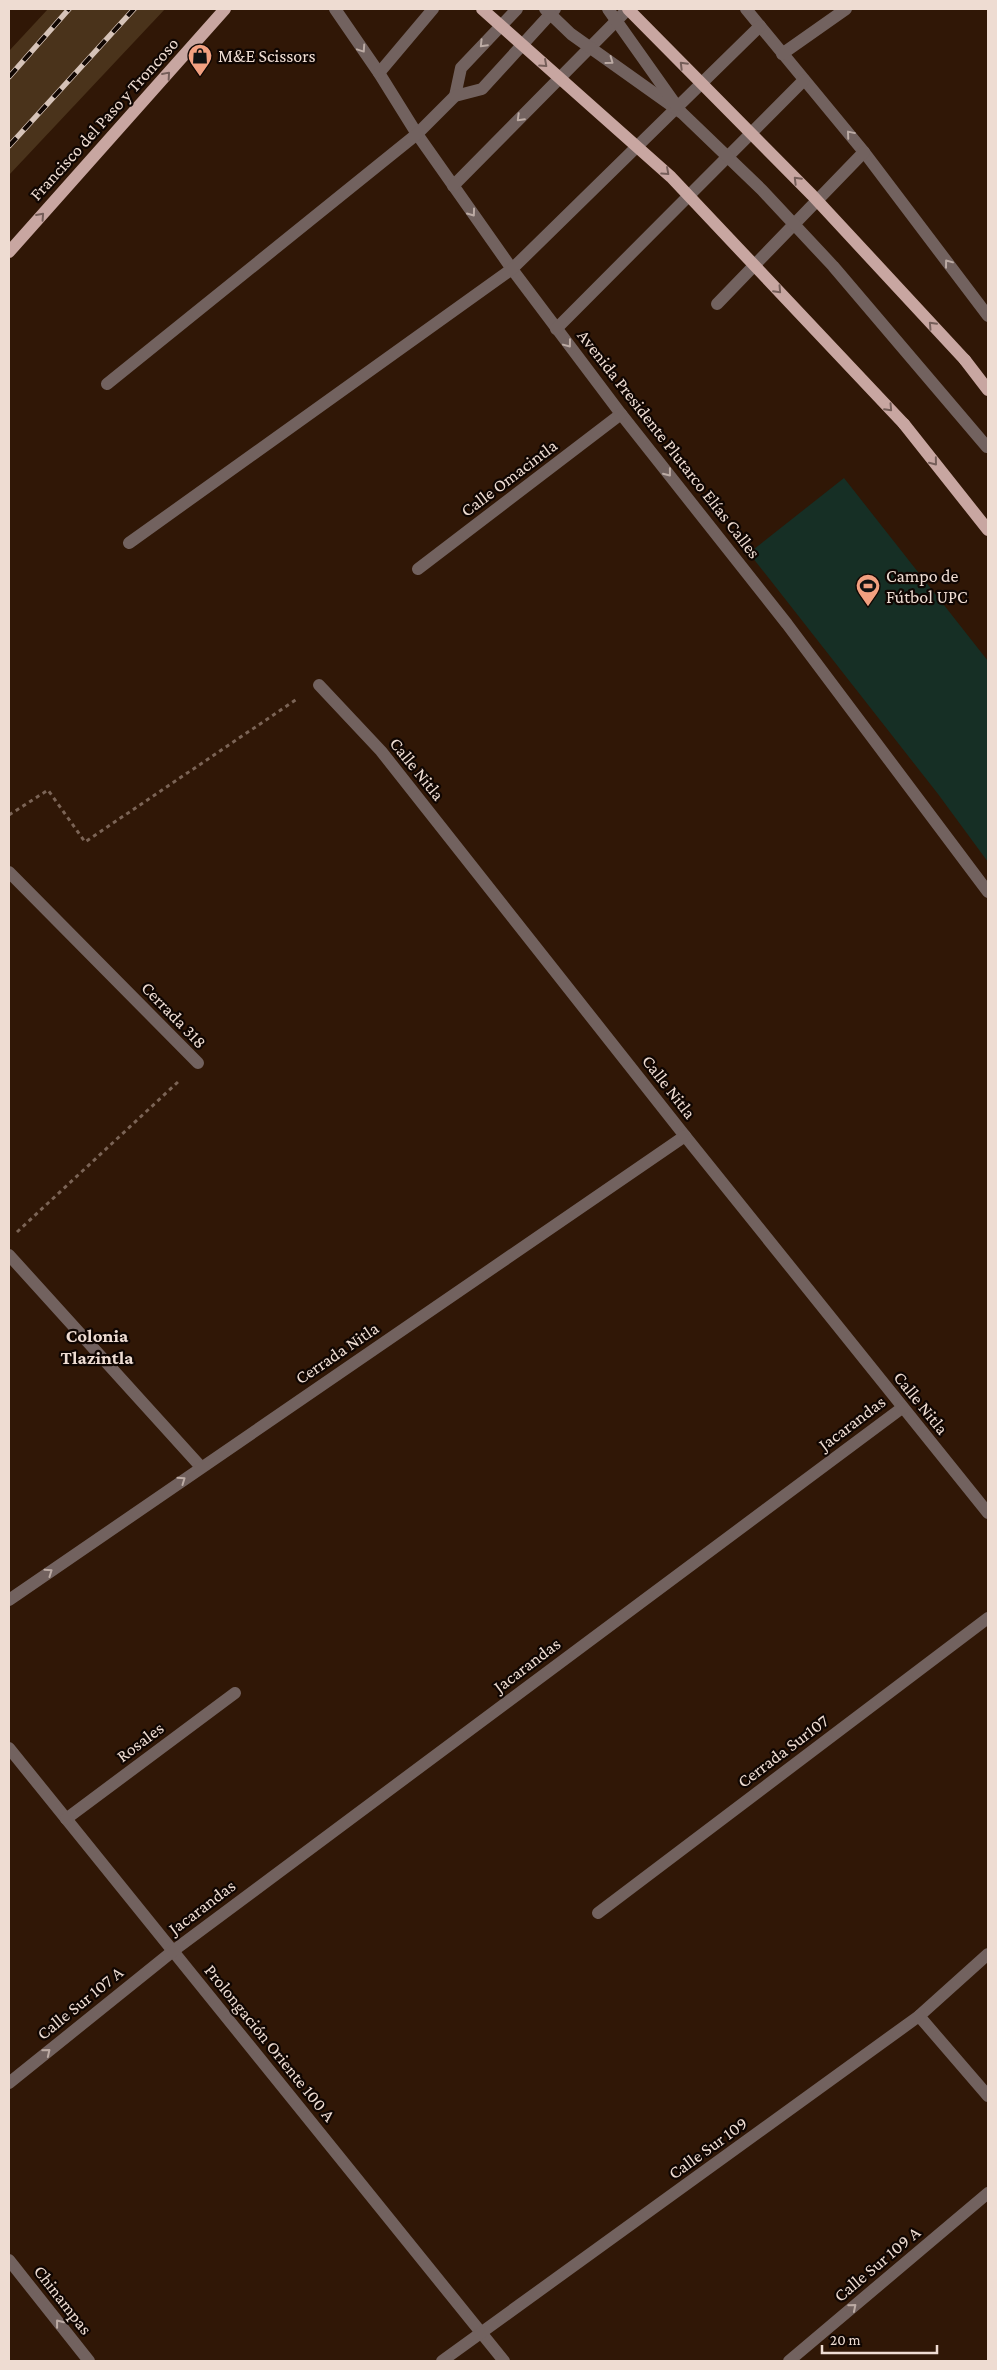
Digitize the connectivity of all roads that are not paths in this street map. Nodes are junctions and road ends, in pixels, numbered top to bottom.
1 (225, 9) edge
2 (335, 9) edge
3 (434, 9) edge
4 (482, 9) edge
5 (517, 9) edge
6 (545, 9) edge
7 (555, 9) edge
8 (608, 9) edge
9 (628, 9) edge
10 (746, 9) edge
11 (846, 9) edge
12 (760, 26) junction
13 (782, 54) junction
14 (379, 73) junction
15 (804, 80) junction
16 (455, 96) junction
17 (682, 114) junction
18 (417, 134) junction
19 (864, 152) junction
20 (453, 186) junction
21 (9, 252) edge
22 (512, 269) junction
23 (718, 304) dead end
24 (988, 316) edge
25 (556, 329) junction
26 (107, 384) dead end
27 (988, 390) edge
28 (622, 414) junction
29 (988, 448) edge
30 (988, 530) edge
31 (129, 543) dead end
32 (418, 569) dead end
33 (318, 685) road end
34 (9, 872) edge
35 (988, 892) edge
36 (198, 1063) road end
37 (685, 1136) junction
38 (9, 1255) edge
39 (902, 1408) junction
40 (201, 1467) junction
41 (988, 1513) edge
42 (9, 1600) edge
43 (988, 1618) edge
44 (235, 1693) dead end
45 (10, 1751) edge
46 (66, 1820) junction
47 (598, 1912) dead end
48 (173, 1951) junction
49 (988, 1954) edge
50 (919, 2016) junction
51 (9, 2083) edge
52 (988, 2096) edge
53 (988, 2193) edge
54 (9, 2260) edge
55 (482, 2334) junction
56 (89, 2361) edge
57 (442, 2361) edge
58 (504, 2361) edge
59 (789, 2361) edge

21 -> 1 main road, Francisco del Paso y Troncoso
2 -> 14 street, Avenida Presidente Plutarco Elías Calles
3 - 14 street
4 -> 30 main road, bridge
5 -> 16 street
6 -> 17 street, bridge
7 - 16 street
8 - 17 street, bridge
9 -> 20 street
27 -> 9 main road, bridge
10 - 12 street
11 - 13 street
12 - 13 street
12 - 22 street
13 - 15 street
14 - 18 street, Avenida Presidente Plutarco Elías Calles
19 -> 15 street
15 - 25 street
16 - 18 street
17 - 29 street, bridge
18 - 20 street, Avenida Presidente Plutarco Elías Calles
18 - 26 street
19 - 23 street
24 -> 19 street
20 -> 22 street, Avenida Presidente Plutarco Elías Calles
22 - 25 street, Avenida Presidente Plutarco Elías Calles
22 - 31 street
25 -> 28 street, Avenida Presidente Plutarco Elías Calles
28 - 32 street, Calle Omacintla
28 -> 35 street, Avenida Presidente Plutarco Elías Calles
33 - 37 street, Calle Nitla
34 - 36 street, Cerrada 318
37 - 39 street, Calle Nitla
37 - 40 street, Cerrada Nitla
38 - 40 street
39 - 41 street, Calle Nitla
39 - 48 street, Jacarandas
42 -> 40 street, Cerrada Nitla
43 - 47 street, Cerrada Sur107
44 - 46 street, Rosales
45 - 46 street, Prolongación Oriente 100 A
46 - 48 street, Prolongación Oriente 100 A
51 -> 48 street, Calle Sur 107 A
48 - 55 street, Prolongación Oriente 100 A
49 - 50 street, Calle Sur 109
50 - 52 street
50 - 55 street, Calle Sur 109
59 -> 53 street, Calle Sur 109 A
56 -> 54 street, Chinampas
55 - 57 street, Calle Sur 109
55 - 58 street, Prolongación Oriente 100 A

